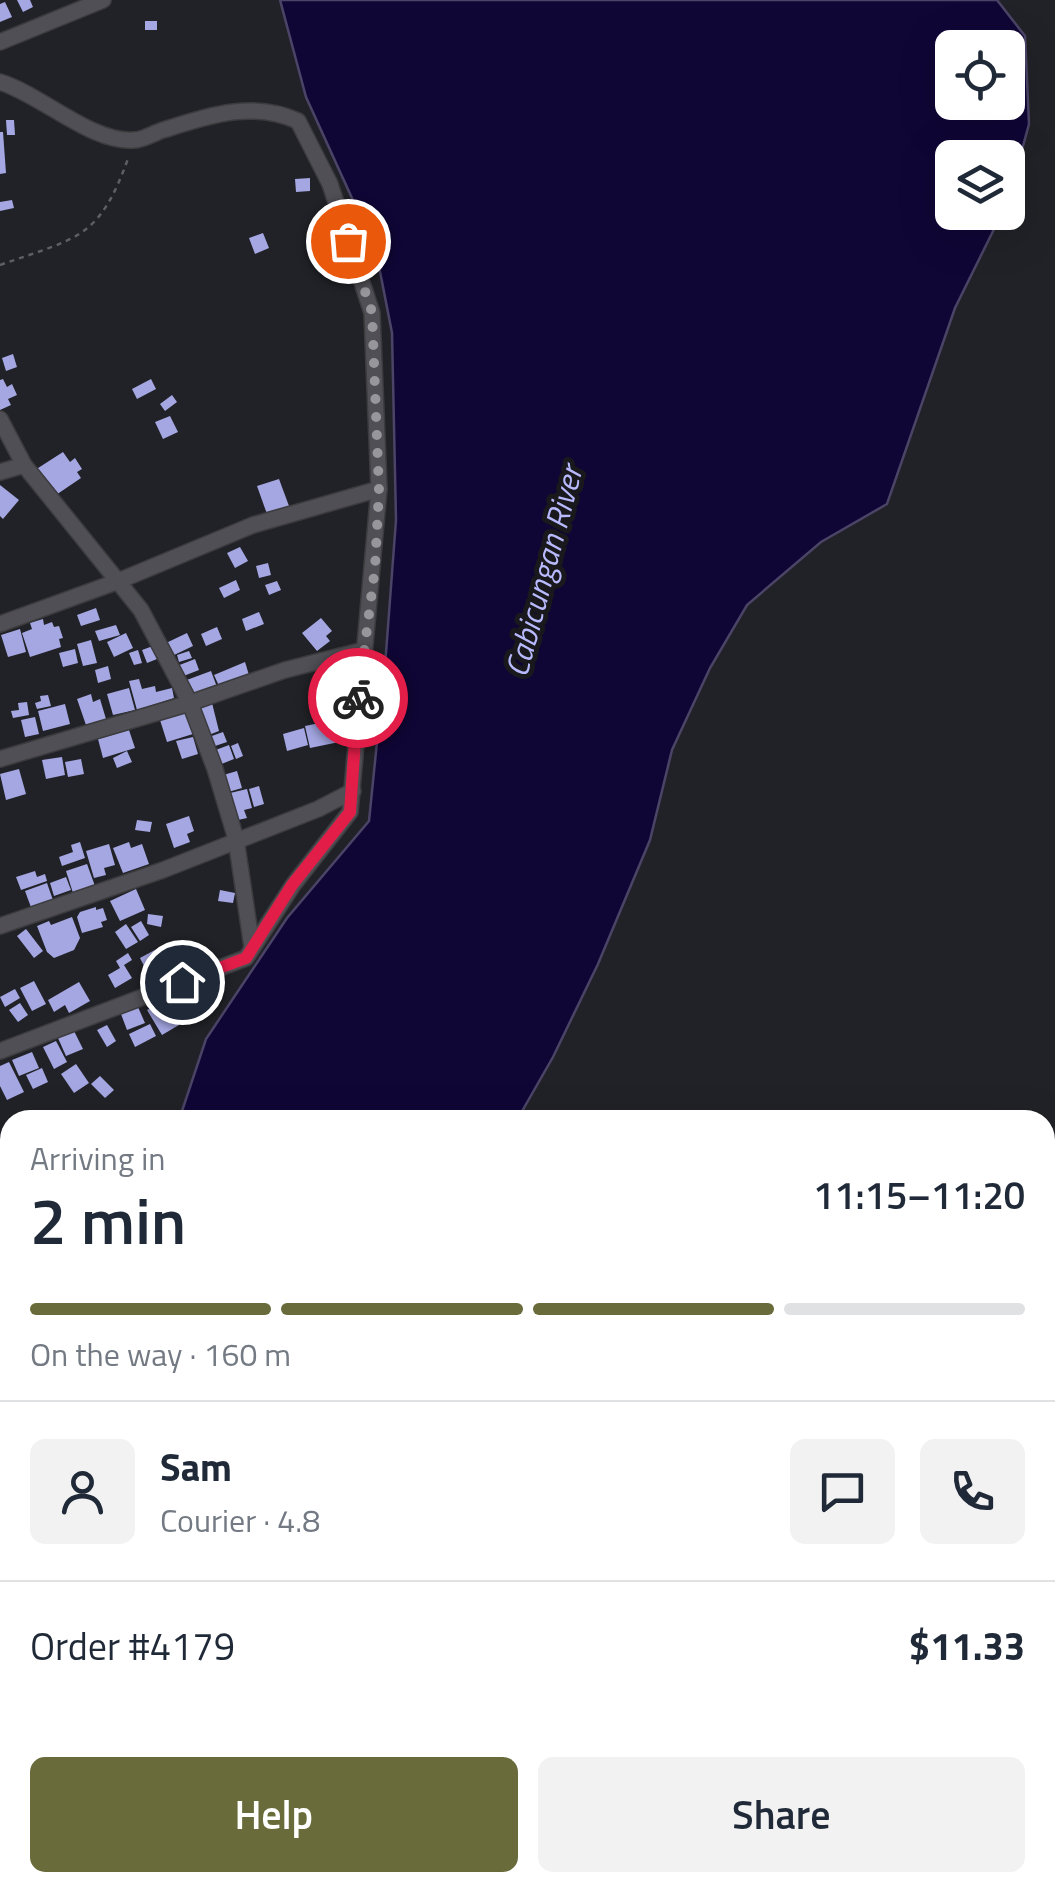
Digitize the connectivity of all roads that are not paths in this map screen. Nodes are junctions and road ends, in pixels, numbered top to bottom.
1 (103, 0) edge
2 (0, 42) edge
3 (0, 82) edge
4 (0, 419) edge
5 (24, 465) junction
6 (0, 472) edge
7 (379, 490) junction
8 (116, 582) junction
9 (0, 624) edge
10 (364, 650) junction
11 (190, 703) junction
12 (0, 758) edge
13 (353, 791) junction
14 (236, 840) junction
15 (0, 926) edge
16 (252, 947) junction
17 (0, 1051) edge

1 - 2 street
3 - 7 street
4 - 5 street
5 - 6 street
5 - 8 street
7 - 8 street
7 - 10 street
8 - 9 street
8 - 11 street
10 - 11 street
10 - 13 street
11 - 12 street
11 - 14 street
13 - 14 street
13 - 16 street
14 - 15 street
14 - 16 street
16 - 17 street

